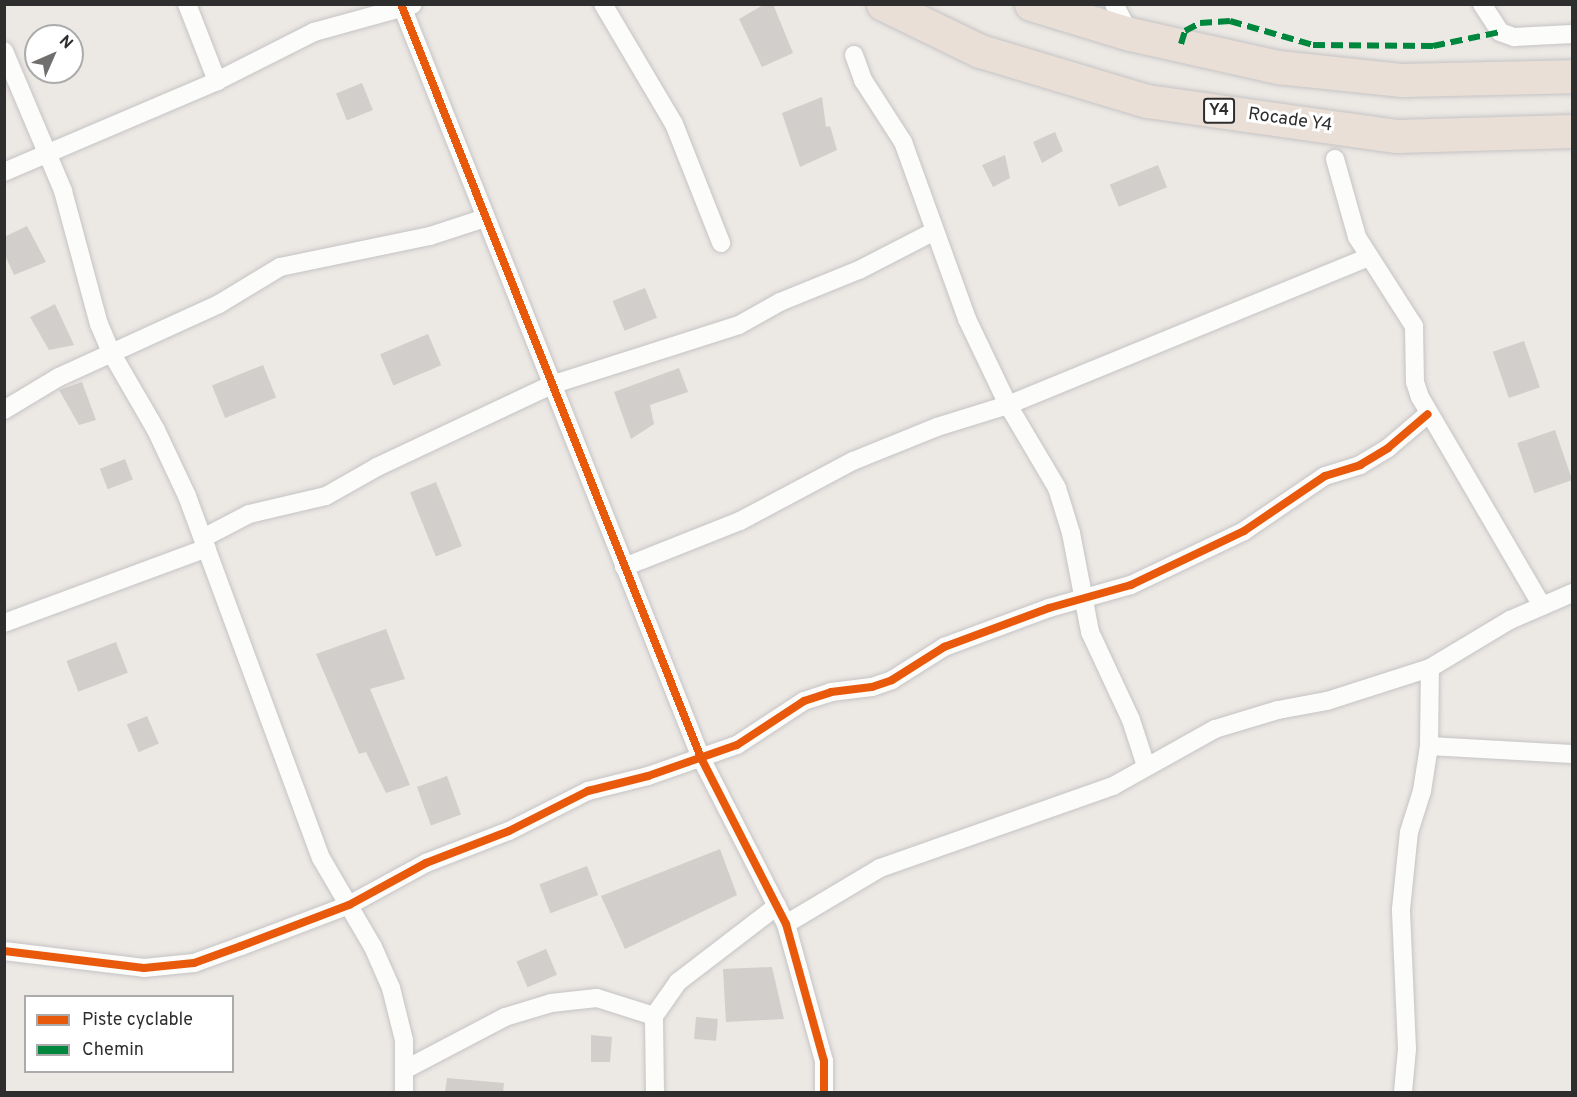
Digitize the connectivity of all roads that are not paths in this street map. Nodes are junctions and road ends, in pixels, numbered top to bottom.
1 (187, 4) edge
2 (603, 4) edge
3 (883, 4) edge
4 (1031, 4) edge
5 (1114, 4) edge
6 (1482, 4) edge
7 (406, 6) edge
8 (1130, 34) junction
9 (1572, 34) edge
10 (4, 51) edge
11 (854, 55) dead end
12 (1572, 76) edge
13 (217, 81) junction
14 (1572, 131) edge
15 (49, 154) junction
16 (1335, 159) dead end
17 (4, 172) edge
18 (485, 218) junction
19 (933, 232) junction
20 (721, 243) dead end
21 (1368, 257) junction
22 (112, 354) junction
23 (551, 385) junction
24 (1008, 405) junction
25 (4, 410) edge
26 (1428, 414) junction
27 (205, 543) junction
28 (624, 567) junction
29 (1572, 593) edge
30 (1082, 599) junction
31 (1542, 606) junction
32 (4, 623) edge
33 (1430, 668) junction
34 (1429, 746) junction
35 (1572, 754) edge
36 (701, 758) junction
37 (1146, 766) junction
38 (350, 905) junction
39 (777, 906) junction
40 (786, 924) junction
41 (4, 951) edge
42 (654, 1016) junction
43 (406, 1069) junction
44 (404, 1092) edge
45 (655, 1092) edge
46 (824, 1092) edge
47 (1403, 1092) edge

1 - 13 street
2 - 20 street
3 - 14 highway, Rocade Y4 / Y4
4 - 8 highway
5 - 8 street
6 - 9 street
7 - 13 street
7 - 18 street
8 - 12 highway
10 - 15 street
11 - 19 street
13 - 15 street
15 - 17 street
15 - 22 street
16 - 21 street
18 - 22 street
18 - 23 street
19 - 23 street
19 - 24 street
21 - 24 street
21 - 26 street
22 - 25 street
22 - 27 street
23 - 27 street
23 - 28 street
24 - 28 street
24 - 30 street
26 - 30 street
26 - 31 street
27 - 32 street
27 - 38 street
28 - 36 street
29 - 31 street
30 - 36 street
30 - 37 street
31 - 33 street
33 - 34 street
33 - 37 street
34 - 35 street
34 - 47 street
36 - 38 street
36 - 39 street
37 - 40 street
38 - 41 street
38 - 43 street
39 - 40 street
39 - 42 street
40 - 46 street
42 - 43 street
42 - 45 street
43 - 44 street

